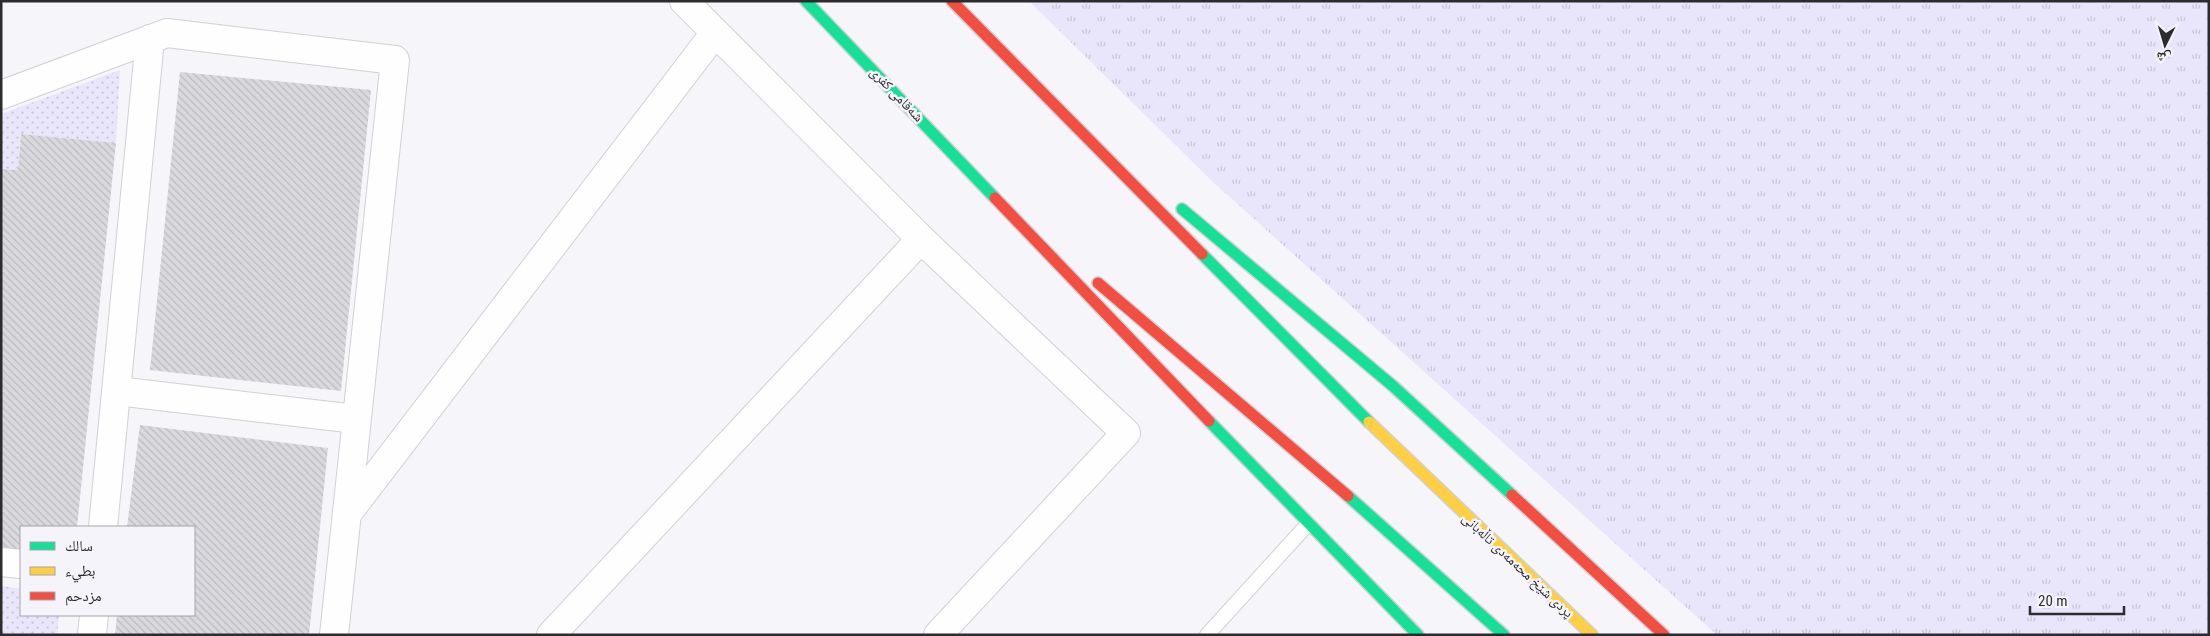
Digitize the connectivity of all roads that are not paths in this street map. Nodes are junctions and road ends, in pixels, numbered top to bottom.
1 (684, 1) edge
2 (806, 1) edge
3 (952, 1) edge
4 (715, 33) junction
5 (150, 39) junction
6 (1, 96) edge
7 (1054, 102) junction
8 (1137, 172) dead end
9 (986, 188) junction
10 (1174, 203) dead end
11 (921, 239) junction
12 (1076, 265) dead end
13 (1091, 277) dead end
14 (117, 391) junction
15 (356, 419) junction
16 (346, 514) junction
17 (1307, 525) junction
18 (103, 526) edge
19 (1, 562) edge
20 (20, 564) edge
21 (94, 616) edge
22 (92, 635) edge
23 (334, 635) edge
24 (551, 635) edge
25 (938, 635) edge
26 (1207, 635) edge
27 (1418, 635) edge
28 (1504, 635) edge
29 (1592, 635) edge
30 (1664, 635) edge

1 - 4 street
2 - 9 highway, شەقامی کفری
3 - 7 highway
4 - 11 street
4 - 16 street
5 - 6 street
5 - 14 street
5 - 15 street
7 - 8 highway
7 - 29 highway, پردی شێخ محەمەدی تاڵەبانی
9 - 12 highway
9 - 17 highway
10 - 30 highway
11 - 24 street
11 - 25 street
13 - 28 highway
14 - 15 street
14 - 18 street
15 - 16 street
16 - 23 street
17 - 26 lane
17 - 27 highway
19 - 20 street
21 - 22 street

